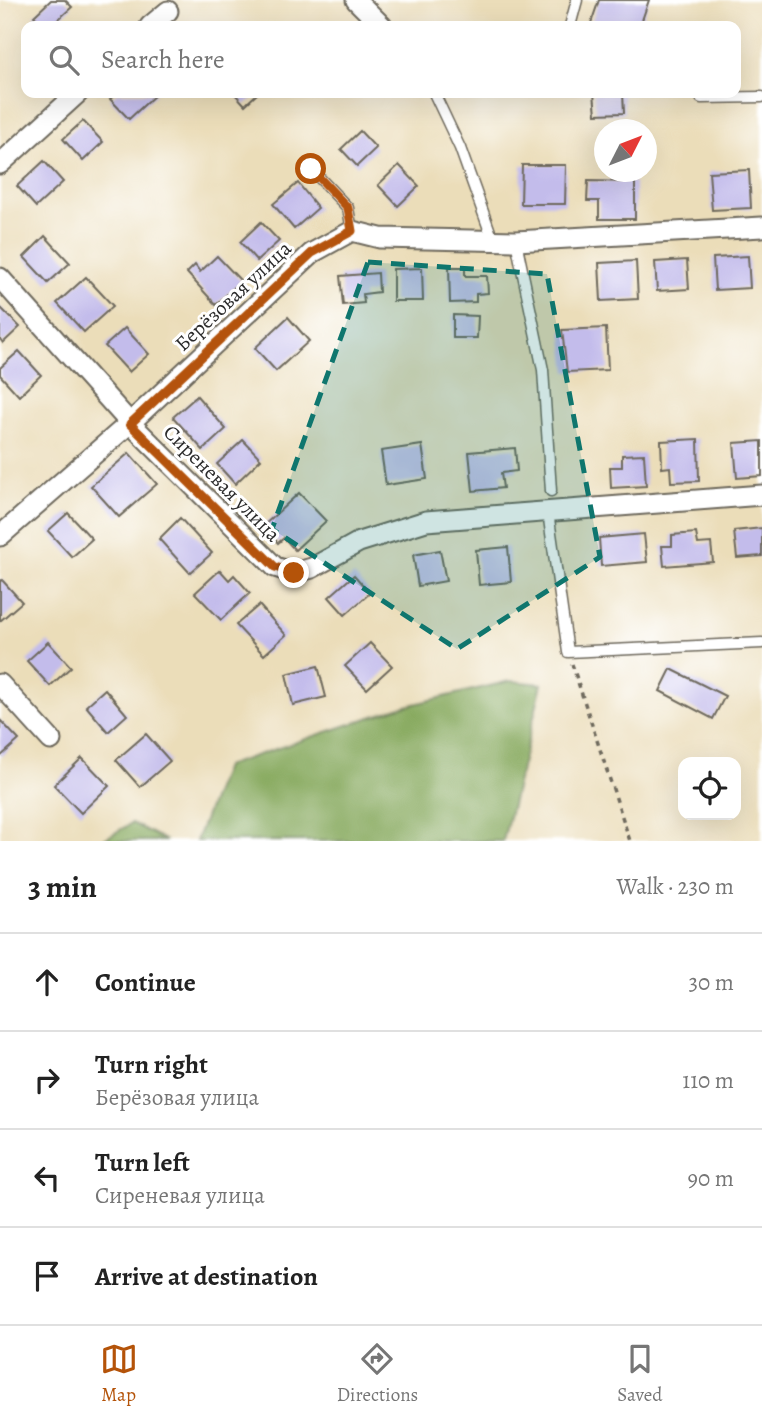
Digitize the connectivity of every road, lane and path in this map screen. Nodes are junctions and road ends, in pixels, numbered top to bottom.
1 (356, 0) edge
2 (577, 0) edge
3 (167, 11) dead end
4 (156, 21) edge
5 (377, 21) edge
6 (571, 21) edge
7 (741, 97) edge
8 (762, 97) edge
9 (73, 98) edge
10 (436, 98) edge
11 (0, 164) edge
12 (311, 169) dead end
13 (762, 227) edge
14 (352, 231) junction
15 (493, 240) junction
16 (516, 240) junction
17 (0, 278) edge
18 (130, 424) junction
19 (551, 491) dead end
20 (762, 495) edge
21 (548, 512) junction
22 (0, 536) edge
23 (762, 643) edge
24 (568, 652) junction
25 (0, 684) edge
26 (51, 740) dead end
27 (630, 841) edge

1 - 5 street
2 - 6 lane
3 - 4 street
7 - 8 lane
9 - 11 street
10 - 15 lane
12 - 14 lane
13 - 16 street
14 - 15 street
14 - 18 street, Берёзовая улица
15 - 16 street
16 - 19 lane
17 - 18 street, Сиреневая улица
18 - 21 street, Сиреневая улица
18 - 22 street, Берёзовая улица
20 - 21 street, Сиреневая улица
21 - 24 lane
23 - 24 lane
24 - 27 path
25 - 26 street

